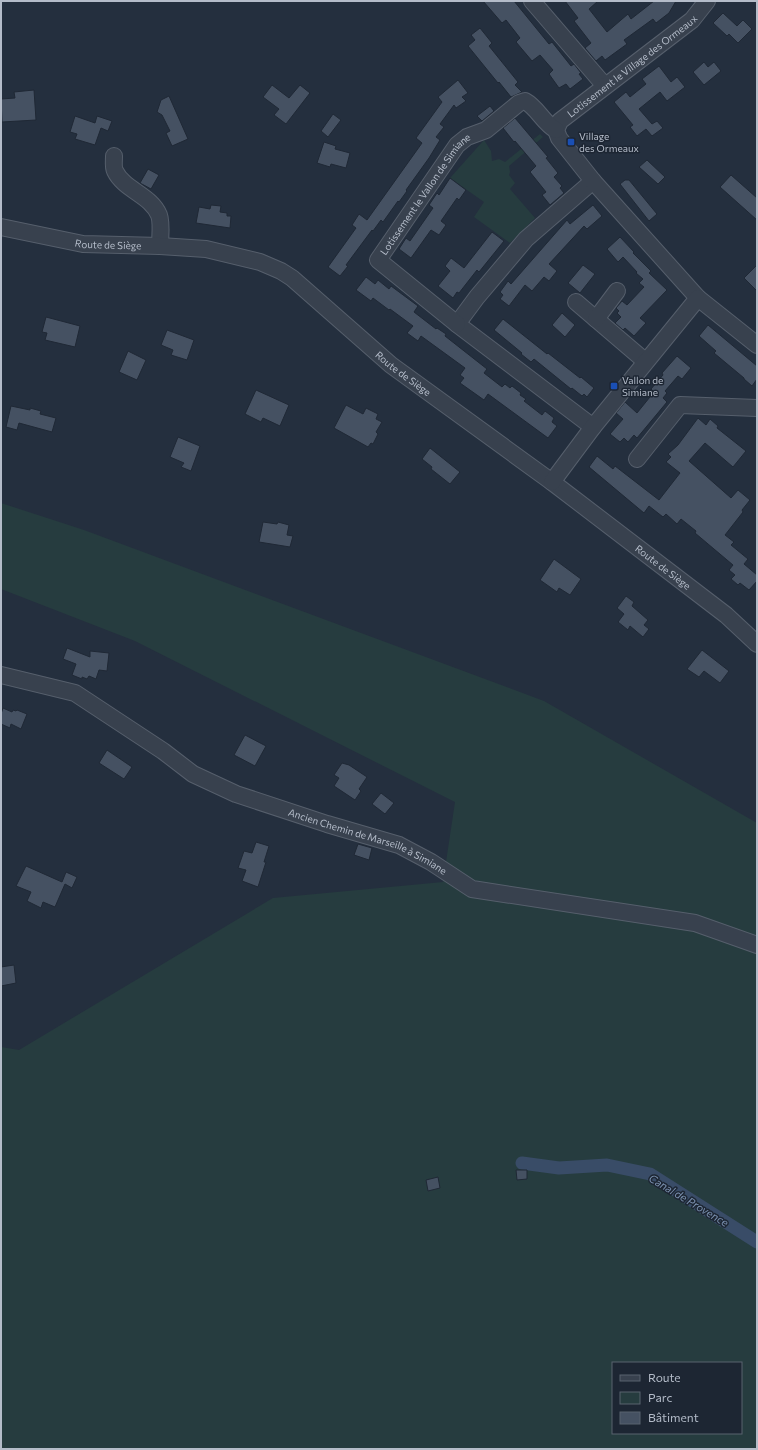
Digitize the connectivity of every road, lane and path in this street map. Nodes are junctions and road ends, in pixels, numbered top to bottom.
1 (532, 1) edge
2 (707, 1) edge
3 (605, 86) junction
4 (556, 130) junction
5 (114, 156) dead end
6 (593, 181) junction
7 (1, 227) edge
8 (160, 246) junction
9 (618, 291) dead end
10 (698, 298) junction
11 (576, 302) dead end
12 (596, 318) junction
13 (456, 324) junction
14 (757, 345) edge
15 (646, 361) junction
16 (757, 408) edge
17 (593, 426) junction
18 (637, 459) dead end
19 (552, 482) junction
20 (757, 644) edge
21 (1, 675) edge
22 (757, 945) edge

1 - 3 street
2 - 3 street, Lotissement le Village des Ormeaux
3 - 4 street, Lotissement le Village des Ormeaux
4 - 6 street
4 - 13 street, Lotissement le Vallon de Simiane
5 - 8 street
6 - 10 street
6 - 13 street
7 - 8 street, Route de Siège
8 - 19 street, Route de Siège
9 - 12 street
10 - 14 street
10 - 15 street
11 - 12 street
12 - 15 street
13 - 17 street, Lotissement le Vallon de Simiane
15 - 17 street
16 - 18 street
17 - 19 street
19 - 20 street, Route de Siège
21 - 22 street, Ancien Chemin de Marseille à Simiane

